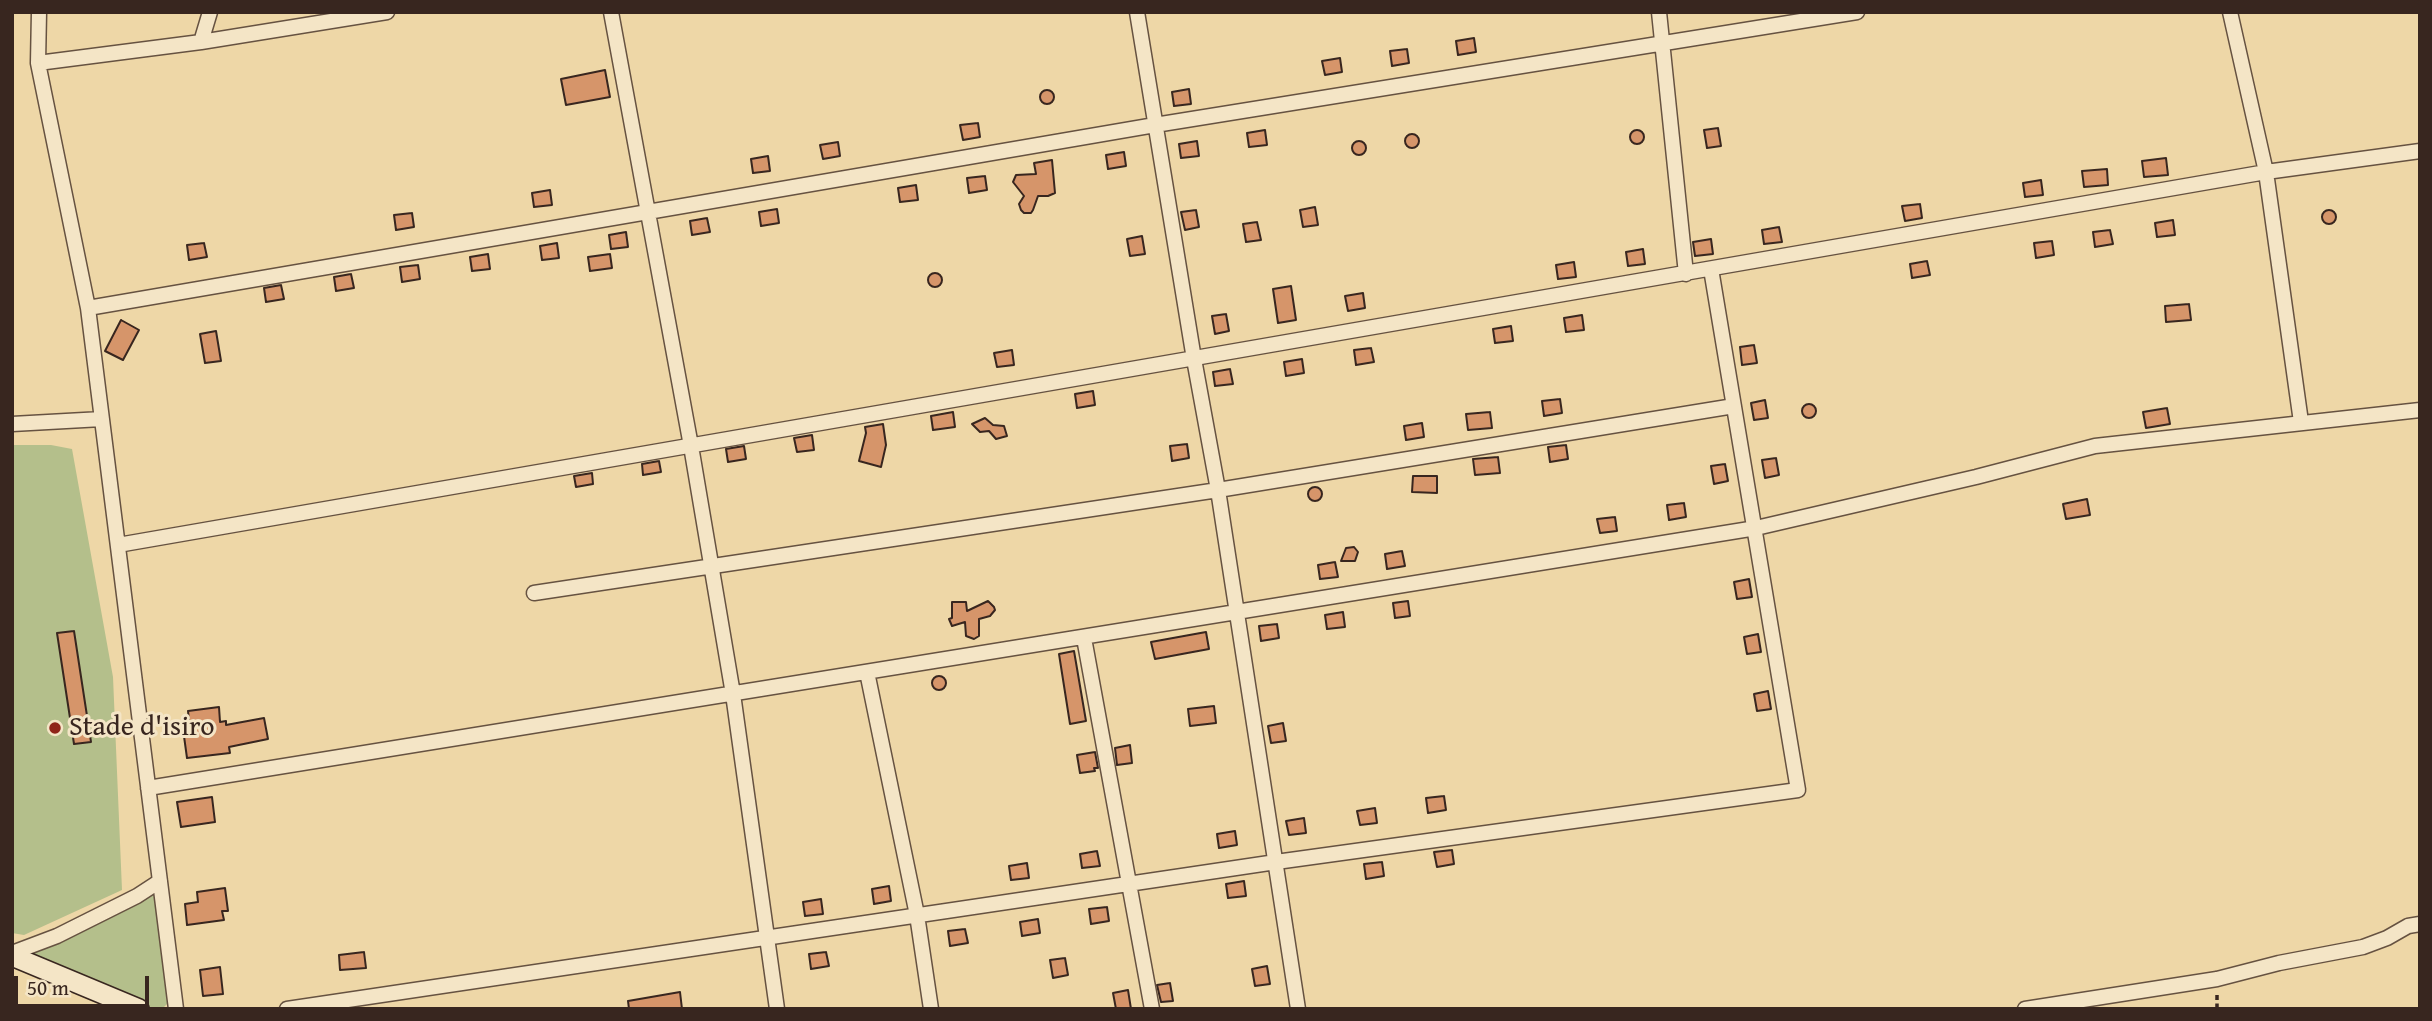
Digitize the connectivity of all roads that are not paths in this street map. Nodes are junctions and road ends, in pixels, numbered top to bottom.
1 (39, 12) edge
2 (210, 12) edge
3 (387, 12) edge
4 (611, 12) edge
5 (1137, 12) edge
6 (1659, 12) edge
7 (1857, 12) edge
8 (2231, 12) edge
9 (201, 42) junction
10 (1661, 44) junction
11 (38, 63) junction
12 (1155, 125) junction
13 (2420, 151) edge
14 (2266, 172) junction
15 (648, 212) junction
16 (1711, 269) junction
17 (1686, 274) junction
18 (88, 308) junction
19 (1194, 359) junction
20 (1734, 406) junction
21 (2420, 410) edge
22 (102, 419) junction
23 (2301, 422) junction
24 (12, 424) edge
25 (691, 446) junction
26 (1218, 490) junction
27 (1756, 528) junction
28 (118, 545) junction
29 (712, 566) junction
30 (534, 593) dead end
31 (1236, 613) junction
32 (1084, 638) junction
33 (867, 672) junction
34 (733, 694) junction
35 (148, 788) junction
36 (1276, 862) junction
37 (160, 881) junction
38 (1128, 884) junction
39 (917, 915) junction
40 (2420, 924) edge
41 (765, 937) junction
42 (12, 955) edge
43 (139, 1009) edge
44 (176, 1009) edge
45 (287, 1009) edge
46 (777, 1009) edge
47 (931, 1009) edge
48 (1152, 1009) edge
49 (1298, 1009) edge
50 (2025, 1009) edge

1 - 11 street
2 - 9 street
3 - 9 street
4 - 15 street
5 - 12 street
6 - 10 street
7 - 10 street
8 - 14 street
9 - 11 street
10 - 12 street
10 - 17 street
11 - 18 street
12 - 15 street
12 - 19 street
13 - 14 street
14 - 16 street
14 - 23 street
15 - 18 street
15 - 25 street
16 - 17 street
16 - 20 street
17 - 19 street
18 - 22 street
19 - 25 street
19 - 26 street
20 - 26 street
20 - 27 street
21 - 23 street
22 - 24 street
22 - 28 street
23 - 27 street
25 - 28 street
25 - 29 street
26 - 29 street
26 - 31 street
27 - 31 street
27 - 36 street
28 - 35 street
29 - 30 street
29 - 34 street
31 - 32 street
31 - 36 street
32 - 33 street
32 - 38 street
33 - 34 street
33 - 39 street
34 - 35 street
34 - 41 street
35 - 37 street
36 - 38 street
36 - 49 street
37 - 42 street
37 - 44 street
38 - 39 street
38 - 48 street
39 - 41 street
39 - 47 street
40 - 50 street
41 - 45 street
41 - 46 street
42 - 43 main road

